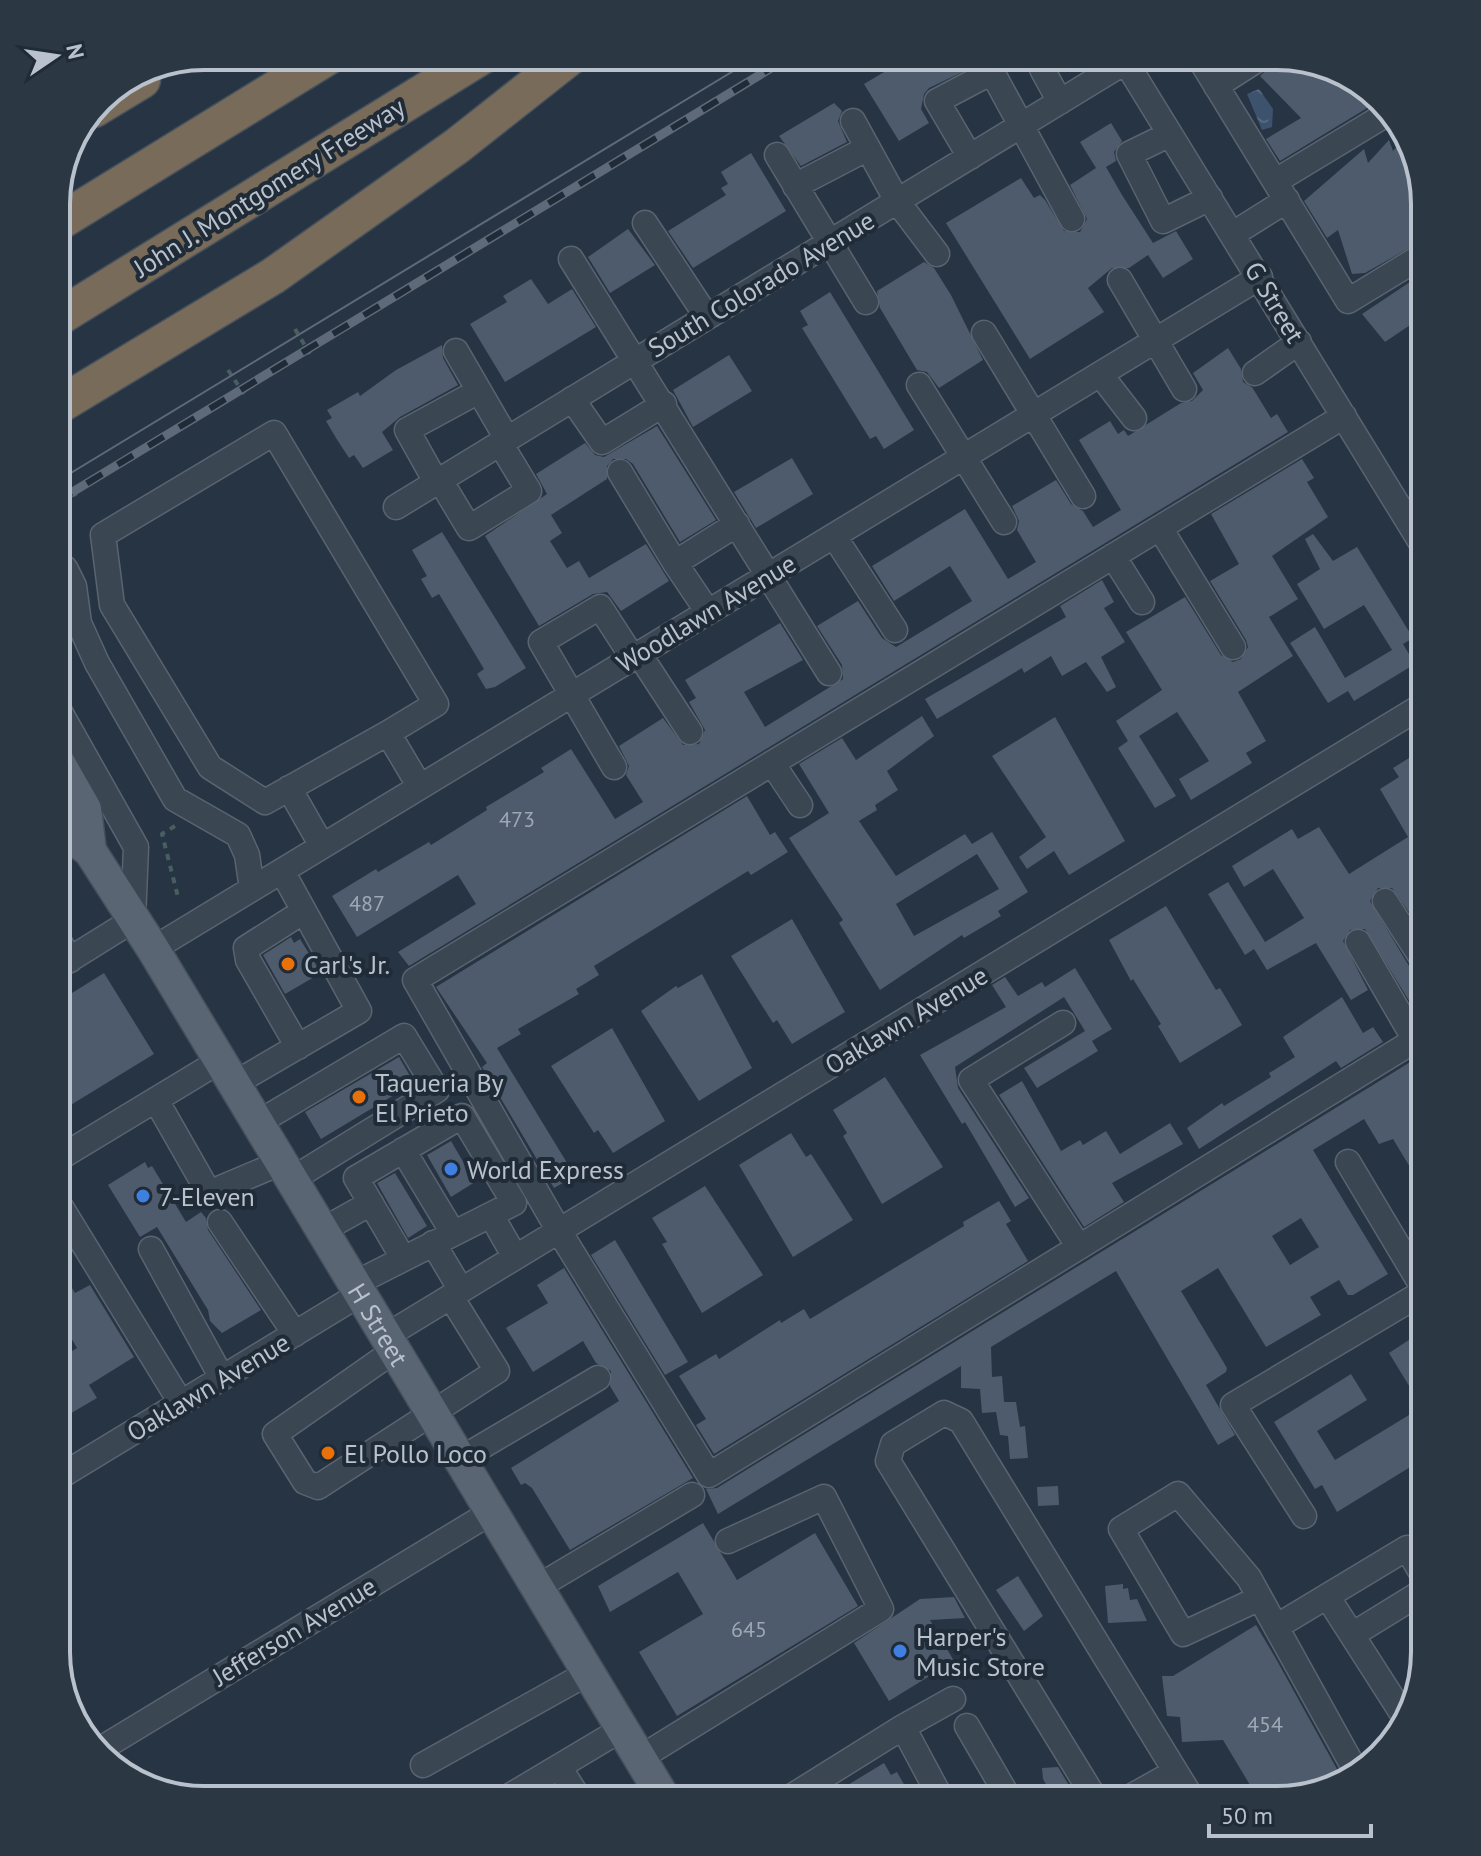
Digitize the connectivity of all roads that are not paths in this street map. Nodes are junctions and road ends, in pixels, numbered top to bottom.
1 (306, 70) edge
2 (459, 70) edge
3 (553, 70) edge
4 (1043, 70) edge
5 (1107, 70) edge
6 (1130, 70) edge
7 (1206, 70) edge
8 (1241, 70) edge
9 (1216, 86) junction
10 (1060, 102) junction
11 (1380, 119) edge
12 (853, 121) dead end
13 (1023, 124) junction
14 (1170, 134) junction
15 (868, 148) junction
16 (777, 155) dead end
17 (970, 157) junction
18 (795, 186) junction
19 (1282, 190) junction
20 (1210, 198) junction
21 (897, 201) junction
22 (70, 215) edge
23 (1072, 219) dead end
24 (645, 223) dead end
25 (1233, 234) junction
26 (829, 242) junction
27 (937, 254) dead end
28 (571, 259) dead end
29 (1411, 263) edge
30 (1260, 277) junction
31 (1120, 280) dead end
32 (866, 302) dead end
33 (70, 310) edge
34 (707, 317) junction
35 (984, 333) dead end
36 (1156, 340) junction
37 (1299, 342) junction
38 (456, 351) dead end
39 (637, 360) junction
40 (1255, 373) dead end
41 (1100, 374) junction
42 (919, 385) dead end
43 (1184, 389) dead end
44 (479, 391) junction
45 (70, 399) edge
46 (572, 399) junction
47 (664, 404) junction
48 (1032, 415) junction
49 (1344, 416) junction
50 (1134, 418) dead end
51 (504, 441) junction
52 (965, 456) junction
53 (611, 458) junction
54 (438, 481) junction
55 (1083, 496) dead end
56 (396, 507) dead end
57 (1004, 522) dead end
58 (737, 524) junction
59 (1411, 526) edge
60 (1160, 528) junction
61 (834, 536) junction
62 (1113, 556) junction
63 (675, 563) junction
64 (769, 575) junction
65 (70, 578) edge
66 (1142, 602) dead end
67 (708, 612) junction
68 (895, 630) dead end
69 (1233, 647) dead end
70 (636, 656) junction
71 (829, 673) dead end
72 (572, 695) junction
73 (1411, 713) edge
74 (70, 730) edge
75 (690, 732) dead end
76 (388, 733) junction
77 (772, 763) junction
78 (614, 767) dead end
79 (70, 783) edge
80 (420, 787) junction
81 (289, 788) junction
82 (800, 805) dead end
83 (70, 836) edge
84 (322, 846) junction
85 (90, 851) junction
86 (282, 871) junction
87 (252, 889) junction
88 (1385, 901) dead end
89 (304, 911) junction
90 (133, 920) junction
91 (1411, 941) edge
92 (1358, 942) dead end
93 (153, 949) junction
94 (70, 960) edge
95 (1063, 1023) dead end
96 (1411, 1023) edge
97 (1411, 1043) edge
98 (298, 1047) junction
99 (225, 1074) junction
100 (156, 1100) junction
101 (258, 1128) junction
102 (403, 1150) junction
103 (70, 1152) edge
104 (1348, 1162) dead end
105 (284, 1170) junction
106 (371, 1203) junction
107 (491, 1215) junction
108 (70, 1222) edge
109 (220, 1222) dead end
110 (321, 1231) junction
111 (559, 1231) junction
112 (443, 1238) junction
113 (1079, 1247) junction
114 (151, 1249) dead end
115 (515, 1257) junction
116 (403, 1258) junction
117 (1411, 1268) edge
118 (357, 1289) junction
119 (456, 1294) junction
120 (1411, 1299) edge
121 (295, 1334) junction
122 (390, 1343) junction
123 (222, 1378) junction
124 (598, 1378) dead end
125 (181, 1403) junction
126 (433, 1415) junction
127 (459, 1460) junction
128 (70, 1470) edge
129 (692, 1495) dead end
130 (490, 1513) junction
131 (1304, 1516) dead end
132 (728, 1541) dead end
133 (1411, 1555) edge
134 (536, 1588) junction
135 (1327, 1596) junction
136 (1260, 1598) junction
137 (1411, 1599) edge
138 (1276, 1627) junction
139 (1352, 1635) junction
140 (588, 1673) junction
141 (953, 1699) dead end
142 (1398, 1707) edge
143 (967, 1726) dead end
144 (903, 1727) junction
145 (622, 1729) junction
146 (108, 1745) edge
147 (640, 1758) junction
148 (1351, 1763) edge
149 (423, 1765) dead end
150 (559, 1767) junction
151 (1175, 1772) junction
152 (527, 1786) edge
153 (571, 1786) edge
154 (657, 1786) edge
155 (808, 1786) edge
156 (935, 1786) edge
157 (1002, 1786) edge
158 (1087, 1786) edge
159 (1150, 1786) edge
160 (1184, 1786) edge

1 - 22 highway
2 - 33 highway, John J. Montgomery Freeway
3 - 45 highway
4 - 10 street
5 - 10 street, South Colorado Avenue
6 - 14 street, G Street
7 - 9 street
8 - 9 street
9 - 19 street
10 - 13 street, South Colorado Avenue
11 - 19 street
12 - 15 street
13 - 17 street, South Colorado Avenue
13 - 17 street
13 - 23 street
14 - 20 street, G Street
14 - 20 street
15 - 18 street
15 - 21 street
16 - 18 street
17 - 21 street, South Colorado Avenue
18 - 26 street
19 - 25 street
19 - 29 street
20 - 25 street, G Street
21 - 26 street, South Colorado Avenue
21 - 27 street
24 - 34 street
25 - 30 street, G Street
26 - 32 street
26 - 34 street, South Colorado Avenue
28 - 39 street
30 - 36 street, Woodlawn Avenue
30 - 37 street, G Street
31 - 36 street
34 - 39 street, South Colorado Avenue
35 - 48 street
36 - 41 street, Woodlawn Avenue
36 - 43 street
37 - 40 street
37 - 49 street, G Street
38 - 44 street
39 - 46 street, South Colorado Avenue
39 - 47 street
41 - 48 street, Woodlawn Avenue
41 - 50 street
42 - 52 street
44 - 51 street
44 - 54 street
46 - 51 street, South Colorado Avenue
46 - 53 street
47 - 53 street
47 - 58 street
48 - 52 street, Woodlawn Avenue
48 - 55 street
49 - 59 street, G Street
49 - 60 street
51 - 54 street, South Colorado Avenue
51 - 54 street
52 - 57 street
52 - 61 street, Woodlawn Avenue
53 - 63 street
54 - 56 street, South Colorado Avenue
58 - 63 street
58 - 64 street
60 - 62 street
60 - 69 street
61 - 64 street, Woodlawn Avenue
61 - 68 street
62 - 66 street
62 - 77 street
63 - 67 street
64 - 67 street, Woodlawn Avenue
64 - 71 street
65 - 87 street
67 - 70 street, Woodlawn Avenue
70 - 72 street, Woodlawn Avenue
70 - 72 street
70 - 75 street
72 - 78 street
72 - 80 street, Woodlawn Avenue
73 - 111 street, Oaklawn Avenue
74 - 90 street
76 - 80 street
76 - 81 street
76 - 81 street
77 - 82 street
77 - 111 street
79 - 85 main road, H Street
80 - 84 street, Woodlawn Avenue
81 - 84 street
83 - 85 main road, H Street
84 - 86 street, Woodlawn Avenue
85 - 90 main road, H Street
86 - 87 street, Woodlawn Avenue
86 - 89 street
87 - 93 street, Woodlawn Avenue
88 - 91 street
89 - 98 street
89 - 98 street
90 - 93 main road, H Street
90 - 94 street
92 - 96 street
93 - 99 main road, H Street
95 - 113 street
97 - 113 street
98 - 99 street
99 - 100 street
99 - 101 main road, H Street
100 - 103 street
100 - 105 street
101 - 105 main road, H Street
101 - 105 street
102 - 106 street
102 - 107 street
102 - 112 street
104 - 117 street
105 - 110 main road, H Street
106 - 110 street
106 - 116 street
107 - 112 street, Oaklawn Avenue
107 - 115 street
108 - 125 street
109 - 121 street
110 - 118 main road, H Street
111 - 113 street
111 - 115 street, Oaklawn Avenue
112 - 116 street, Oaklawn Avenue
112 - 119 street
114 - 123 street
115 - 119 street, Oaklawn Avenue
116 - 118 street, Oaklawn Avenue
118 - 121 street, Oaklawn Avenue
118 - 122 main road, H Street
119 - 122 street, Oaklawn Avenue
119 - 126 street
120 - 131 street
121 - 123 street, Oaklawn Avenue
122 - 126 main road, H Street
122 - 126 street, Oaklawn Avenue
123 - 125 street, Oaklawn Avenue
124 - 127 street
125 - 128 street, Oaklawn Avenue
126 - 127 main road, H Street
127 - 130 main road, H Street
129 - 134 street
130 - 134 main road, H Street
130 - 146 street, Jefferson Avenue
132 - 147 street
133 - 135 street
134 - 140 main road, H Street
135 - 138 street
135 - 139 street
136 - 136 street
136 - 138 street
137 - 139 street
138 - 148 street
139 - 142 street
140 - 145 main road, H Street
140 - 149 street
141 - 144 street
143 - 157 street
144 - 155 street
144 - 156 street
145 - 147 main road, H Street
145 - 150 street
147 - 154 main road, H Street
150 - 152 street
150 - 153 street
151 - 158 street
151 - 159 street
151 - 160 street

